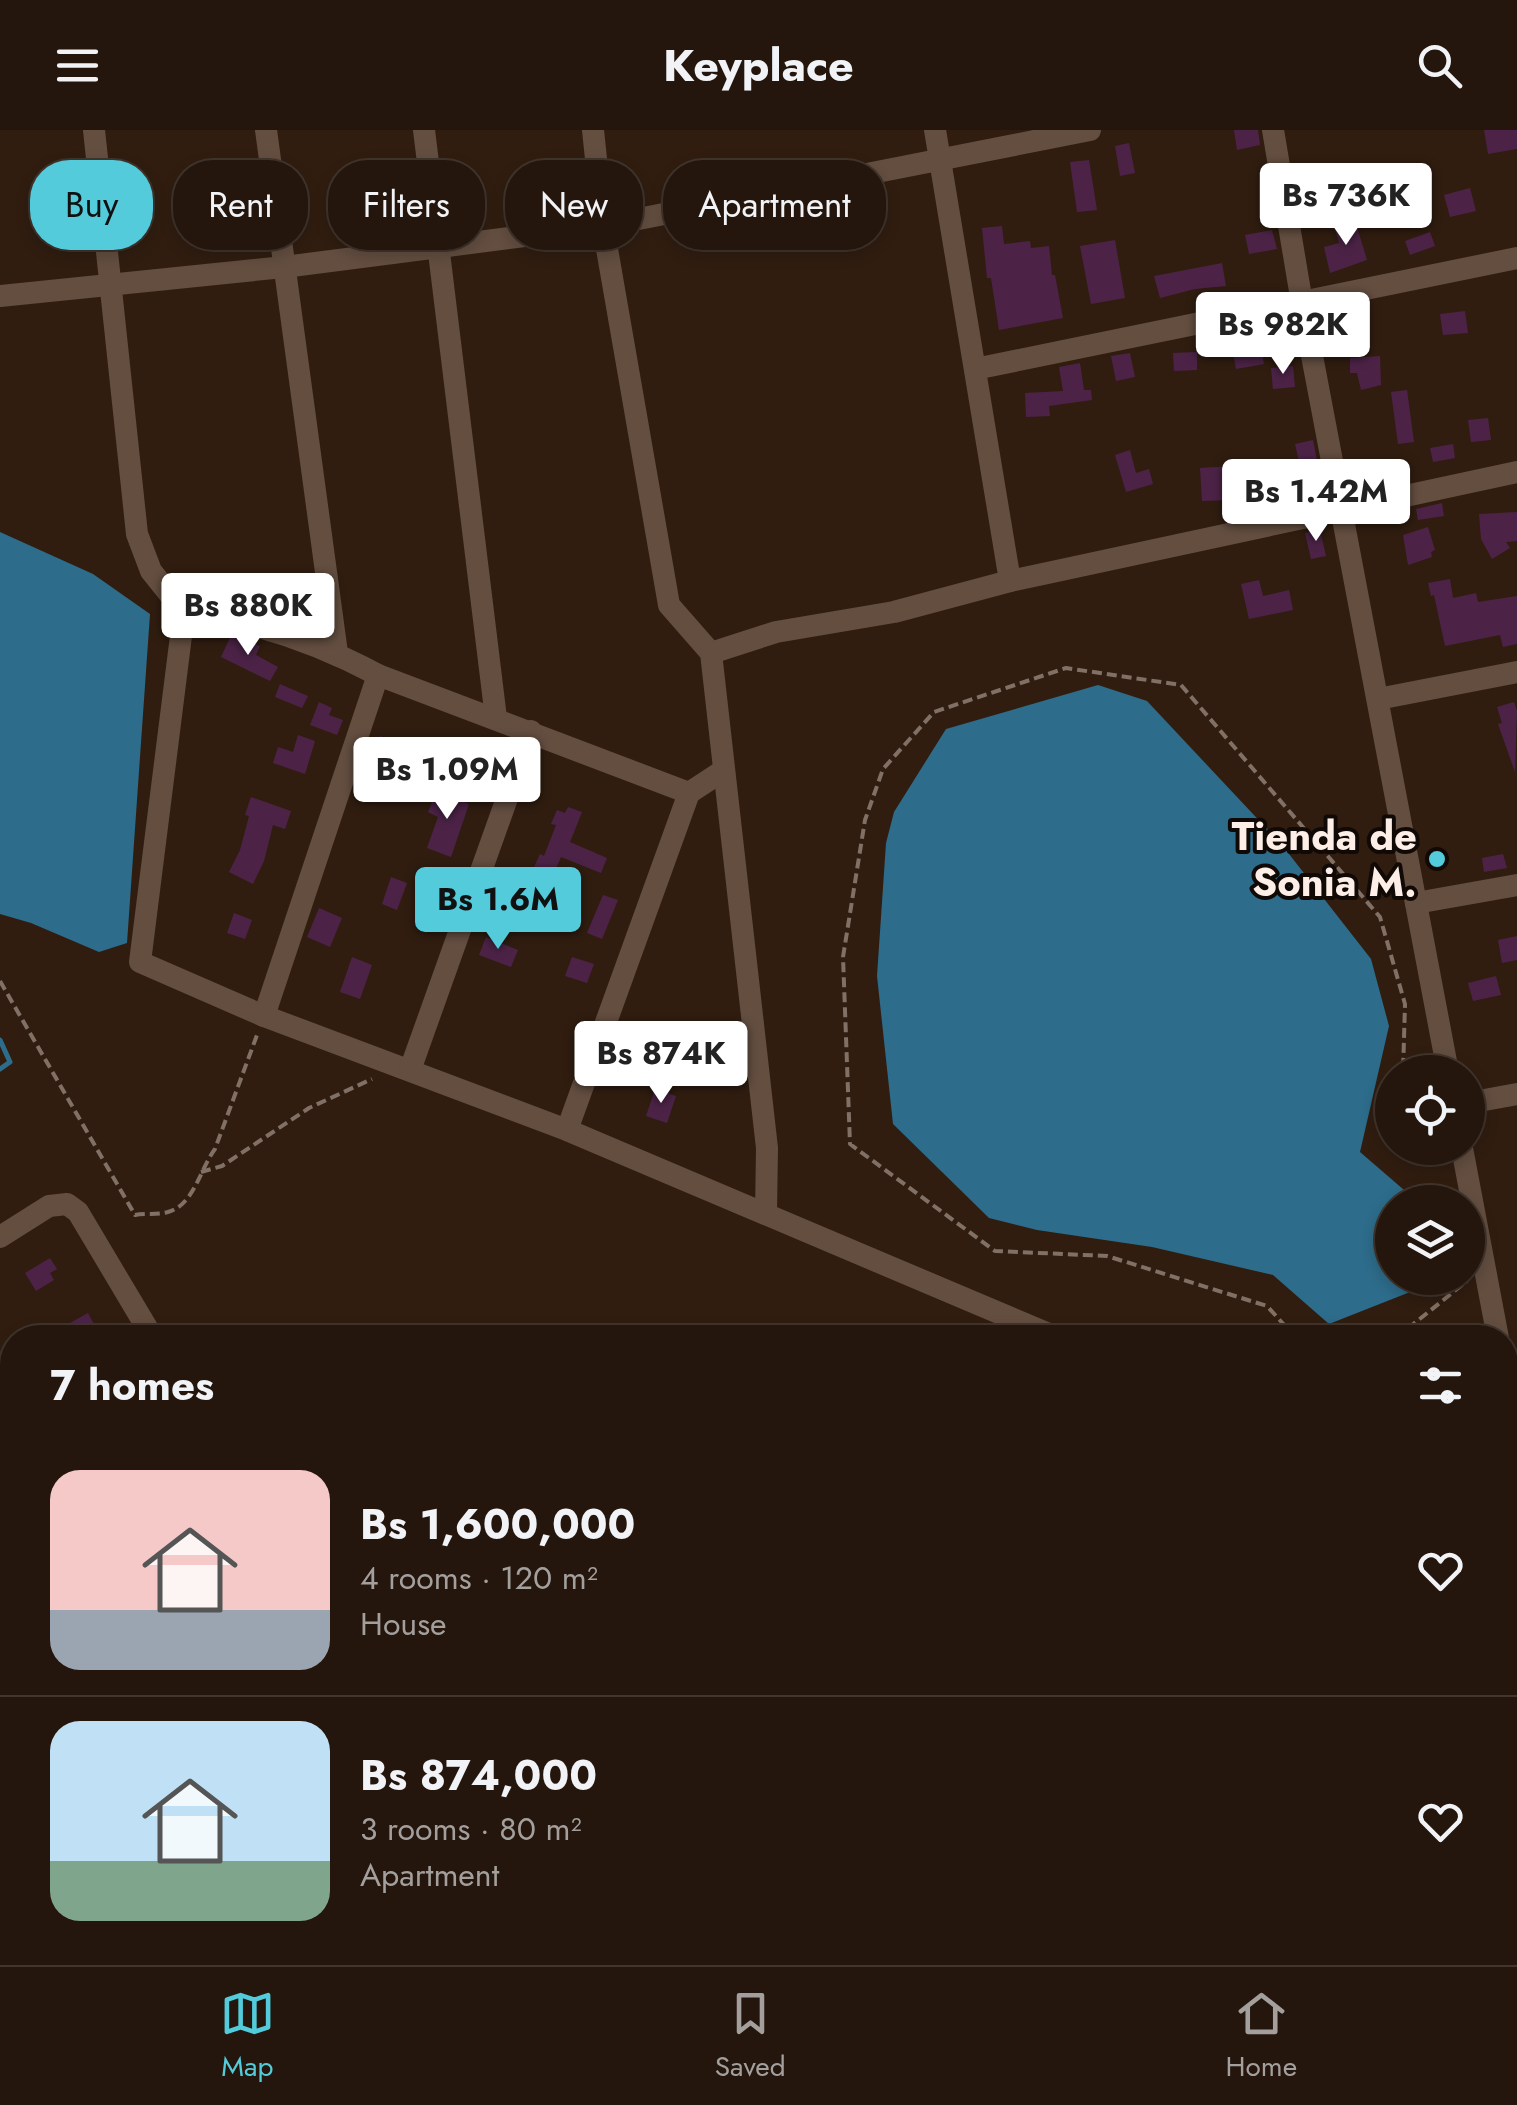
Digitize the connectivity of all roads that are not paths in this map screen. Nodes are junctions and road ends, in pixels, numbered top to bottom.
1 (94, 130) edge
2 (266, 130) edge
3 (424, 130) edge
4 (593, 130) edge
5 (935, 130) edge
6 (1090, 130) edge
7 (1273, 130) edge
8 (428, 160) edge
9 (596, 160) edge
10 (940, 162) junction
11 (643, 218) edge
12 (409, 250) edge
13 (438, 250) edge
14 (607, 250) edge
15 (1517, 258) edge
16 (284, 267) junction
17 (112, 283) junction
18 (0, 296) edge
19 (1302, 303) junction
20 (975, 368) junction
21 (1517, 472) edge
22 (1344, 509) junction
23 (1010, 581) junction
24 (184, 612) junction
25 (337, 653) junction
26 (711, 653) junction
27 (1517, 672) edge
28 (378, 675) junction
29 (1378, 699) junction
30 (496, 718) junction
31 (531, 731) junction
32 (724, 770) junction
33 (689, 792) junction
34 (1517, 886) edge
35 (1416, 903) junction
36 (264, 1016) junction
37 (1445, 1055) edge
38 (410, 1070) junction
39 (1517, 1094) edge
40 (1485, 1100) edge
41 (567, 1130) junction
42 (1465, 1165) edge
43 (766, 1213) junction
44 (0, 1237) edge
45 (1517, 1302) edge
46 (1492, 1307) junction
47 (145, 1325) edge
48 (1028, 1325) edge
49 (1495, 1325) edge

1 - 17 street
2 - 16 street
3 - 8 street
4 - 9 street
5 - 10 street
6 - 10 street
7 - 19 street
10 - 11 street
10 - 20 street
12 - 16 street
13 - 30 street
14 - 26 street
15 - 19 street
16 - 17 street
16 - 25 street
17 - 18 street
17 - 24 street
19 - 20 street
19 - 22 street
20 - 23 street
21 - 22 street
22 - 23 street
22 - 29 street
23 - 26 street
24 - 25 street
24 - 36 street
25 - 28 street
26 - 32 street
27 - 29 street
28 - 30 street
28 - 36 street
29 - 35 street
30 - 31 street
31 - 33 street
31 - 38 street
32 - 33 street
32 - 43 street
33 - 41 street
34 - 35 street
35 - 37 street
36 - 38 street
38 - 41 street
39 - 40 street
41 - 43 street
42 - 46 street
43 - 48 street
44 - 47 street
45 - 46 street
46 - 49 street

